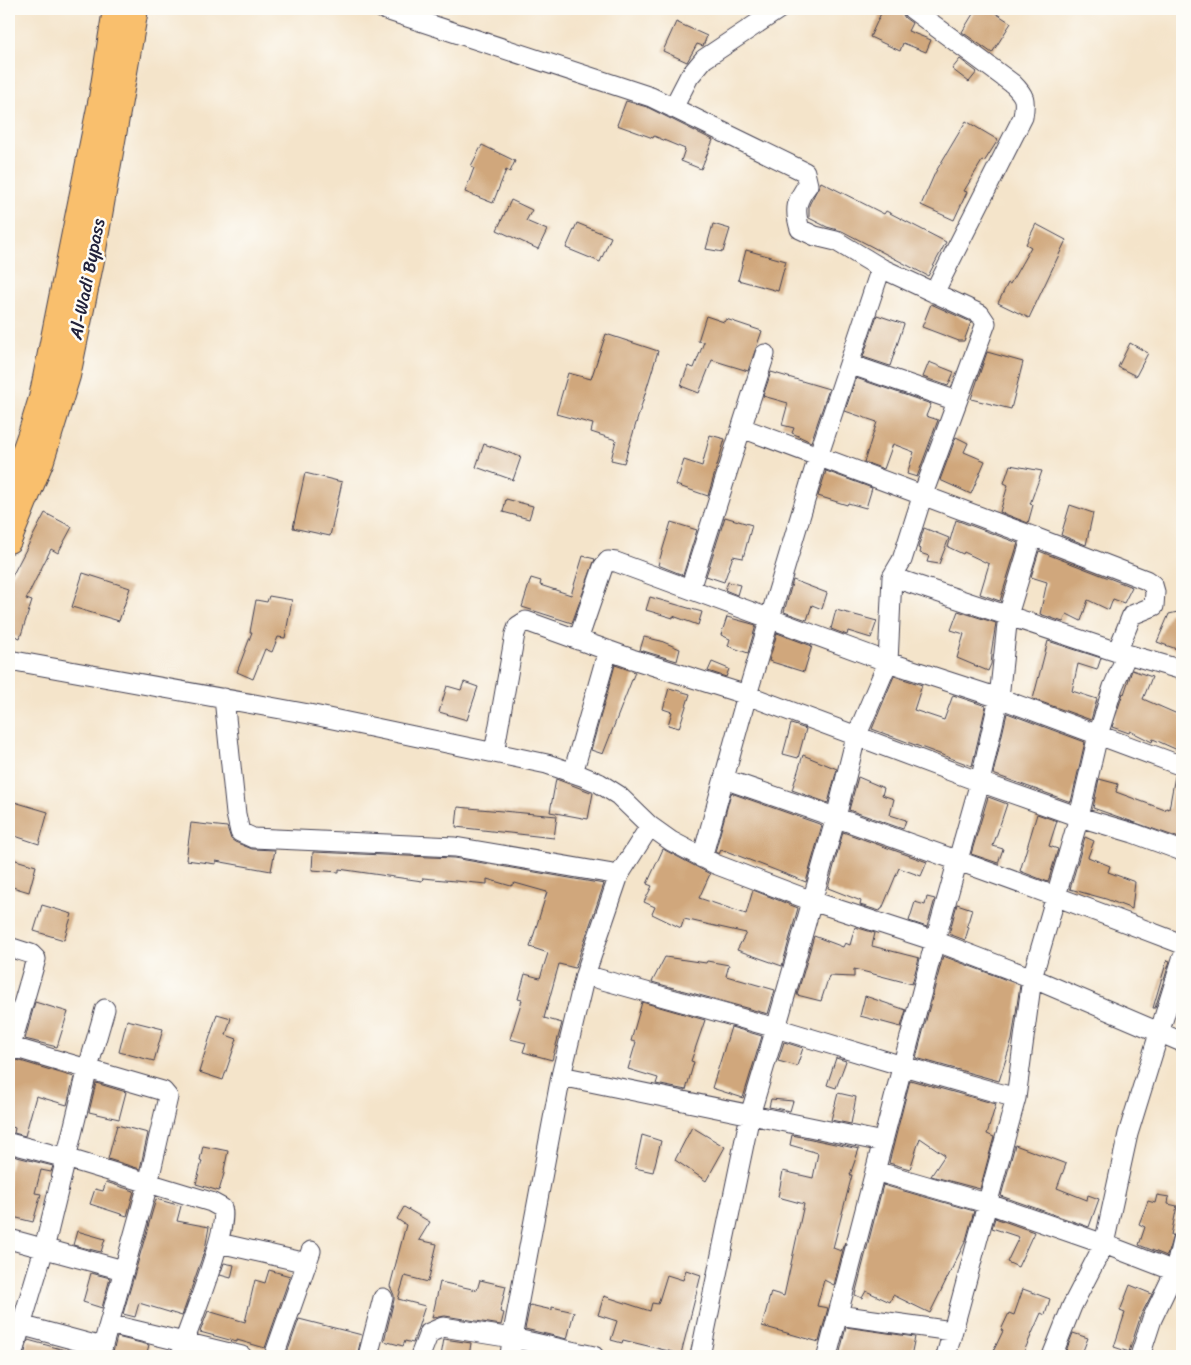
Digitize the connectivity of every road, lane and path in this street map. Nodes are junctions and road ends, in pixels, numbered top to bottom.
1 (115, 9) edge
2 (136, 9) edge
3 (383, 9) edge
4 (779, 9) edge
5 (912, 9) edge
6 (673, 108) junction
7 (881, 268) junction
8 (934, 293) junction
9 (764, 354) dead end
10 (849, 364) junction
11 (957, 401) junction
12 (742, 428) junction
13 (818, 457) junction
14 (9, 493) edge
15 (923, 494) junction
16 (1032, 536) junction
17 (9, 541) edge
18 (892, 577) junction
19 (690, 589) junction
20 (1008, 615) junction
21 (771, 618) junction
22 (578, 640) junction
23 (608, 650) junction
24 (1122, 653) junction
25 (9, 660) edge
26 (888, 662) junction
27 (1182, 670) edge
28 (747, 695) junction
29 (224, 698) junction
30 (999, 698) junction
31 (1098, 735) junction
32 (856, 737) junction
33 (494, 753) junction
34 (1182, 766) edge
35 (573, 773) junction
36 (724, 780) junction
37 (980, 782) junction
38 (836, 817) junction
39 (1079, 817) junction
40 (650, 826) junction
41 (1182, 851) edge
42 (702, 858) junction
43 (957, 862) junction
44 (619, 875) junction
45 (1057, 896) junction
46 (812, 901) junction
47 (935, 941) junction
48 (1182, 944) edge
49 (9, 947) edge
50 (1182, 959) edge
51 (585, 975) junction
52 (1032, 978) junction
53 (105, 1009) dead end
54 (776, 1028) junction
55 (1159, 1032) junction
56 (1182, 1042) edge
57 (9, 1048) edge
58 (903, 1066) junction
59 (88, 1068) junction
60 (561, 1076) junction
61 (1016, 1098) junction
62 (750, 1115) junction
63 (883, 1142) junction
64 (9, 1143) edge
65 (66, 1158) junction
66 (875, 1172) junction
67 (148, 1184) junction
68 (986, 1203) junction
69 (9, 1239) edge
70 (1182, 1241) edge
71 (219, 1243) junction
72 (1104, 1244) junction
73 (44, 1249) junction
74 (123, 1270) junction
75 (1178, 1272) edge
76 (383, 1298) dead end
77 (838, 1315) junction
78 (15, 1324) edge
79 (109, 1324) junction
80 (952, 1331) junction
81 (511, 1347) edge
82 (183, 1349) edge
83 (101, 1352) edge
84 (12, 1356) edge
85 (242, 1356) edge
86 (274, 1356) edge
87 (368, 1356) edge
88 (420, 1356) edge
89 (594, 1356) edge
90 (700, 1356) edge
91 (826, 1356) edge
92 (946, 1356) edge
93 (1052, 1356) edge
94 (1140, 1356) edge

1 - 14 main road, Al-Wadi Bypass
2 - 17 main road, Al-Wadi Bypass
3 - 6 street
4 - 6 street
5 - 8 street
6 - 7 street
7 - 8 street
7 - 10 street
8 - 11 street
9 - 12 street
10 - 11 street
10 - 13 street
11 - 15 street
12 - 13 street
12 - 19 street
13 - 15 street
13 - 21 street
15 - 16 street
15 - 18 street
16 - 20 street
16 - 24 street
18 - 20 street
18 - 26 street
19 - 21 street
19 - 22 street
20 - 24 street
20 - 30 street
21 - 26 street
21 - 28 street
22 - 23 street
22 - 33 street
23 - 28 street
23 - 35 street
24 - 27 street
24 - 31 street
25 - 29 street
26 - 30 street
26 - 32 street
28 - 32 street
28 - 36 street
29 - 33 street
29 - 44 street
30 - 31 street
30 - 37 street
31 - 34 street
31 - 39 street
32 - 37 street
32 - 38 street
33 - 35 street
35 - 40 street
36 - 38 street
36 - 42 street
37 - 39 street
37 - 43 street
38 - 43 street
38 - 46 street
39 - 41 street
39 - 45 street
40 - 42 street
40 - 44 street
42 - 46 street
43 - 45 street
43 - 47 street
44 - 51 street
45 - 48 street
45 - 52 street
46 - 47 street
46 - 54 street
47 - 52 street
47 - 58 street
49 - 57 street
50 - 55 street
51 - 54 street
51 - 60 street
52 - 55 street
52 - 61 street
53 - 59 street
54 - 58 street
54 - 62 street
55 - 56 street
55 - 72 street
57 - 59 street
58 - 61 street
58 - 63 street
59 - 65 street
59 - 67 street
60 - 62 street
60 - 81 street
61 - 68 street
62 - 63 street
62 - 90 street
63 - 66 street
64 - 65 street
65 - 67 street
65 - 73 street
66 - 68 street
66 - 77 street
67 - 71 street
67 - 74 street
68 - 72 street
68 - 80 street
69 - 73 street
70 - 75 street
71 - 82 street
71 - 86 street
72 - 75 street
72 - 93 street
73 - 74 street
73 - 78 street
74 - 79 street
75 - 94 street
76 - 87 street
77 - 80 street
77 - 91 street
78 - 83 street
78 - 84 street
79 - 82 street
79 - 83 street
80 - 92 street
81 - 88 street
81 - 89 street
82 - 85 street

